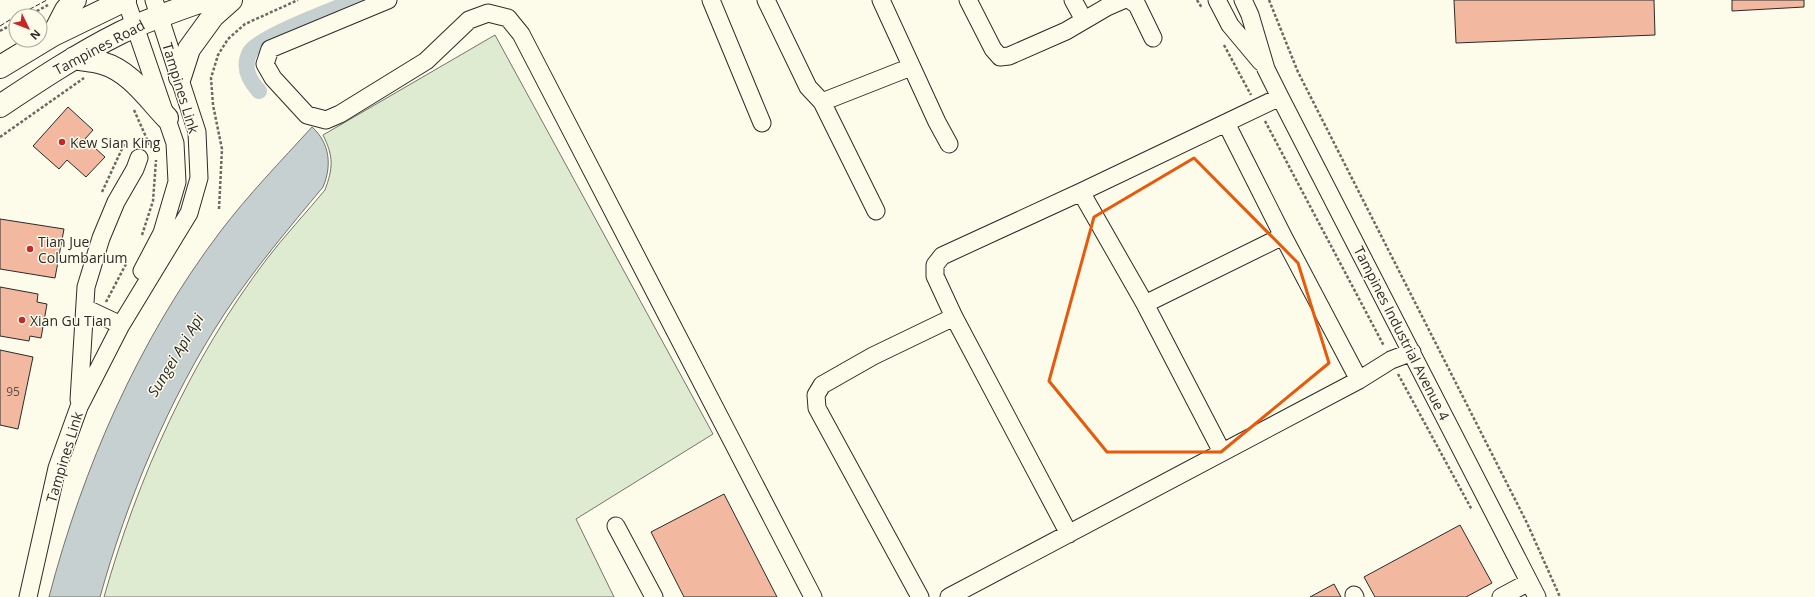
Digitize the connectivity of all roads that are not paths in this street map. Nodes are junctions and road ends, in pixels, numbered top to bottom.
1 (75, 0) edge
2 (126, 0) edge
3 (205, 0) edge
4 (231, 0) edge
5 (388, 0) edge
6 (711, 0) edge
7 (766, 0) edge
8 (881, 0) edge
9 (968, 0) edge
10 (1073, 0) edge
11 (1123, 0) edge
12 (1130, 0) edge
13 (1217, 0) edge
14 (1243, 0) edge
15 (156, 8) edge
16 (1084, 20) junction
17 (136, 26) junction
18 (53, 35) junction
19 (1153, 38) dead end
20 (74, 58) junction
21 (0, 67) edge
22 (911, 67) junction
23 (1266, 69) junction
24 (180, 77) junction
25 (1280, 97) junction
26 (822, 102) junction
27 (0, 106) edge
28 (167, 118) junction
29 (762, 123) dead end
30 (1226, 123) junction
31 (949, 144) dead end
32 (139, 158) dead end
33 (1081, 192) junction
34 (876, 211) dead end
35 (1283, 236) junction
36 (1146, 304) junction
37 (85, 308) junction
38 (954, 317) junction
39 (121, 325) junction
40 (1412, 352) junction
41 (1359, 380) junction
42 (79, 407) junction
43 (1222, 452) junction
44 (616, 526) dead end
45 (1069, 534) junction
46 (1533, 590) edge
47 (28, 597) edge
48 (654, 597) edge
49 (813, 597) edge
50 (920, 597) edge
51 (949, 597) edge
52 (1501, 597) edge

1 - 18 main road
2 - 17 street, Tampines Link
2 - 18 main road, Tampines Road
3 - 15 main road, Tampines Road
4 - 24 main road
5 - 49 street
6 - 29 street
7 - 26 street
8 - 22 street
9 - 16 street
10 - 16 street
11 - 16 street
12 - 19 street
13 - 23 street, Tampines Industrial Avenue 4
14 - 23 street, Tampines Industrial Avenue 4
15 - 17 main road, Tampines Road
15 - 24 street, Tampines Link
17 - 20 main road, Tampines Road
17 - 28 street, Tampines Link
18 - 21 main road, Tampines Road
20 - 27 main road, Tampines Road
20 - 28 main road
22 - 26 street
22 - 31 street
23 - 25 street, Tampines Industrial Avenue 4
24 - 39 street, Tampines Link
25 - 30 street
25 - 40 street, Tampines Industrial Avenue 4
26 - 34 street
28 - 39 street, Tampines Link
30 - 33 street
30 - 35 street
32 - 37 street
33 - 36 street
33 - 38 street
35 - 36 street
35 - 41 street
36 - 43 street
37 - 39 street
37 - 42 street
38 - 45 street
38 - 50 street
39 - 42 street, Tampines Link
40 - 41 street
40 - 46 street, Tampines Industrial Avenue 4
41 - 43 street
42 - 47 street, Tampines Link
43 - 45 street
44 - 48 street
45 - 51 street
46 - 52 street

